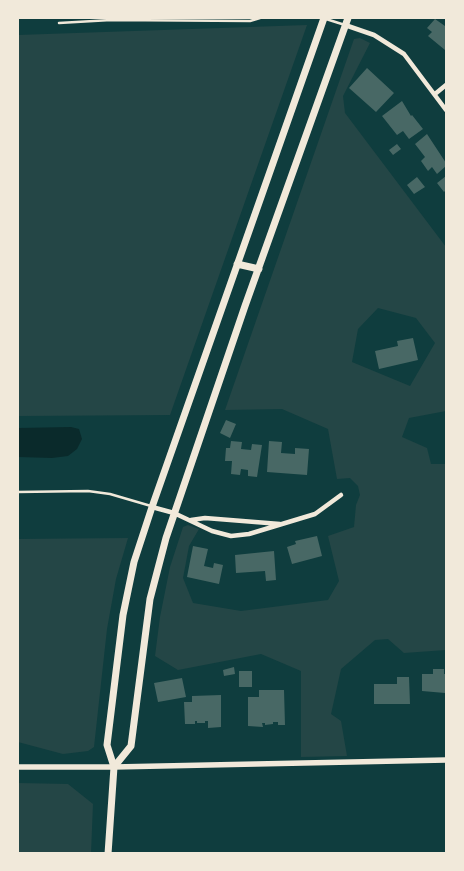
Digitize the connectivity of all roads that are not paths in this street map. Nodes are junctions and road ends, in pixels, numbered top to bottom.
1 (260, 18) edge
2 (323, 18) edge
3 (348, 18) edge
4 (59, 23) dead end
5 (345, 25) junction
6 (446, 85) edge
7 (435, 94) junction
8 (446, 110) edge
9 (237, 264) junction
10 (259, 269) junction
11 (18, 492) edge
12 (341, 495) dead end
13 (152, 506) junction
14 (174, 513) junction
15 (190, 520) junction
16 (282, 524) junction
17 (446, 760) edge
18 (18, 767) edge
19 (114, 767) junction
20 (108, 854) edge

1 - 4 lane
2 - 5 lane
2 - 9 main road
3 - 5 main road
5 - 7 street
5 - 10 main road
6 - 7 street
7 - 8 street
9 - 10 main road
9 - 13 main road
10 - 14 main road
11 - 13 lane
12 - 16 street
13 - 14 street
13 - 19 main road
14 - 15 street
14 - 19 main road
15 - 16 street
15 - 16 street
17 - 19 street
18 - 19 street
19 - 20 main road

